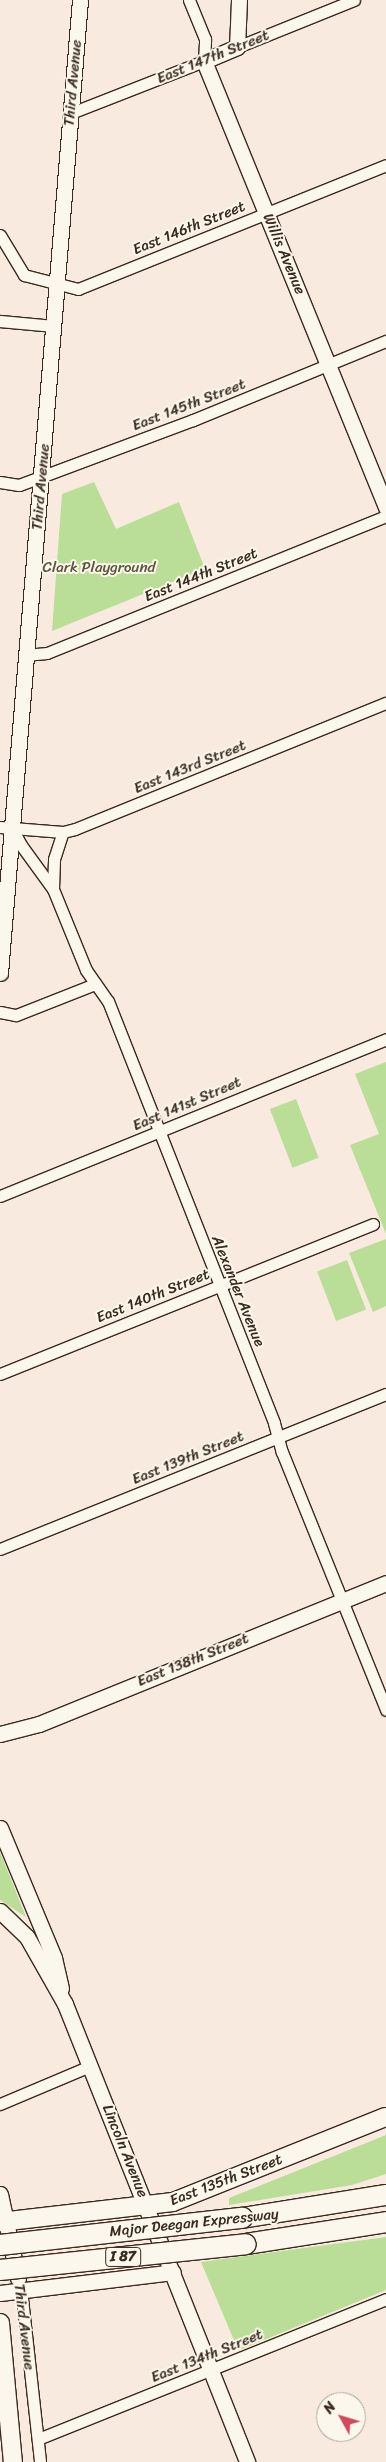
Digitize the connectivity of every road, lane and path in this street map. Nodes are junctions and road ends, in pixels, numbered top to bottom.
1 (80, 0) edge
2 (189, 0) edge
3 (239, 0) edge
4 (354, 0) edge
5 (237, 47) junction
6 (204, 61) junction
7 (71, 113) junction
8 (386, 166) edge
9 (267, 214) junction
10 (0, 235) edge
11 (57, 286) junction
12 (0, 321) edge
13 (54, 326) junction
14 (386, 341) edge
15 (329, 364) junction
16 (42, 476) junction
17 (0, 482) edge
18 (386, 508) edge
19 (386, 516) edge
20 (26, 655) junction
21 (386, 704) edge
22 (6, 827) edge
23 (63, 832) junction
24 (52, 889) junction
25 (0, 974) edge
26 (95, 984) junction
27 (0, 1012) edge
28 (386, 1038) edge
29 (159, 1132) junction
30 (0, 1196) edge
31 (372, 1224) dead end
32 (219, 1286) junction
33 (0, 1374) edge
34 (386, 1394) edge
35 (278, 1438) junction
36 (0, 1548) edge
37 (386, 1582) edge
38 (341, 1600) junction
39 (386, 1710) edge
40 (0, 1734) edge
41 (0, 1828) edge
42 (0, 1911) edge
43 (65, 2004) junction
44 (90, 2066) junction
45 (0, 2104) edge
46 (386, 2117) edge
47 (0, 2194) edge
48 (386, 2195) edge
49 (147, 2207) junction
50 (4, 2222) edge
51 (386, 2222) edge
52 (0, 2245) edge
53 (0, 2270) edge
54 (173, 2272) junction
55 (20, 2289) junction
56 (0, 2293) edge
57 (386, 2299) edge
58 (0, 2323) edge
59 (211, 2370) junction
60 (38, 2439) junction
61 (13, 2462) edge
62 (40, 2462) edge
63 (248, 2462) edge

1 - 7 main road, Third Avenue
2 - 6 street, Willis Avenue
3 - 5 main road
4 - 5 street, East 147th Street
5 - 6 main road, East 147th Street
6 - 7 street, East 147th Street
6 - 9 main road, Willis Avenue
7 - 11 main road, Third Avenue
8 - 9 street, East 146th Street
9 - 11 street, East 146th Street
9 - 15 main road, Willis Avenue
10 - 11 street, East 146th Street
11 - 13 main road, Third Avenue
12 - 13 street
13 - 16 main road, Third Avenue
14 - 15 street, East 145th Street
15 - 16 street, East 145th Street
15 - 18 main road, Willis Avenue
16 - 17 street, East 145th Street
16 - 20 main road, Third Avenue
19 - 20 street, East 144th Street
20 - 22 main road, Third Avenue
21 - 23 street, East 143rd Street
22 - 23 street, East 143rd Street
22 - 24 street, Alexander Avenue
22 - 25 main road, Third Avenue
23 - 24 street, Alexander Avenue
24 - 26 street, Alexander Avenue
26 - 27 street
26 - 29 street, Alexander Avenue
28 - 29 street, East 141st Street
29 - 30 street, East 141st Street
29 - 32 street, Alexander Avenue
31 - 32 street, East 140th Street
32 - 33 street, East 140th Street
32 - 35 street, Alexander Avenue
34 - 35 street, East 139th Street
35 - 36 street, East 139th Street
35 - 38 street, Alexander Avenue
37 - 38 main road, East 138th Street
38 - 39 street, Alexander Avenue
38 - 40 main road, East 138th Street
41 - 43 main road
42 - 43 main road, Lincoln Avenue
43 - 44 main road, Lincoln Avenue
44 - 45 street
44 - 49 main road, Lincoln Avenue
46 - 49 main road, East 135th Street
47 - 50 main road, Third Avenue
48 - 52 highway, Major Deegan Expressway / I 87, bridge
49 - 50 main road, East 135th Street
49 - 54 main road, Lincoln Avenue
50 - 55 main road, Third Avenue
51 - 53 highway, Major Deegan Expressway / I 87, bridge
54 - 55 main road
54 - 59 main road, Lincoln Avenue
55 - 56 main road
55 - 60 street, Third Avenue
57 - 59 street, East 134th Street
58 - 61 main road
59 - 60 street, East 134th Street
59 - 63 main road, Lincoln Avenue
60 - 62 street, Third Avenue

